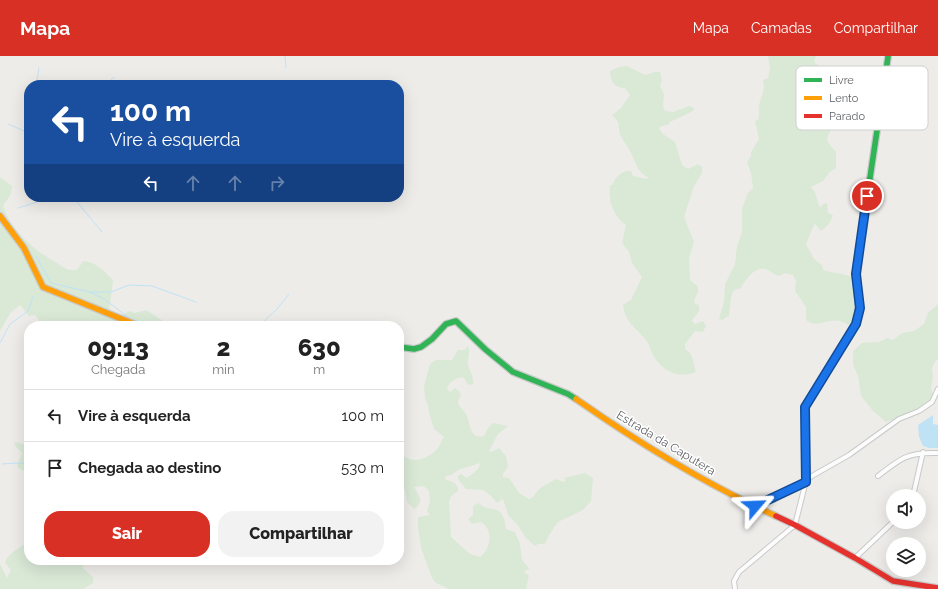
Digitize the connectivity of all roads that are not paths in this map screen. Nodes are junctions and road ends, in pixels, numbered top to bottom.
1 (877, 130) edge
2 (0, 216) edge
3 (127, 321) edge
4 (404, 348) edge
5 (938, 389) edge
6 (923, 452) junction
7 (938, 453) edge
8 (878, 476) dead end
9 (806, 482) junction
10 (915, 489) edge
11 (755, 506) junction
12 (795, 525) junction
13 (886, 529) edge
14 (855, 558) junction
15 (938, 588) edge
16 (736, 589) edge

1 - 9 street
2 - 3 street
4 - 11 street, Estrada da Caputera
5 - 9 street
6 - 7 street
6 - 8 street
6 - 10 street
9 - 11 street
9 - 12 street
11 - 12 street, Estrada da Caputera
12 - 14 street, Estrada da Caputera
12 - 16 street
13 - 14 street
14 - 15 street, Estrada da Caputera

